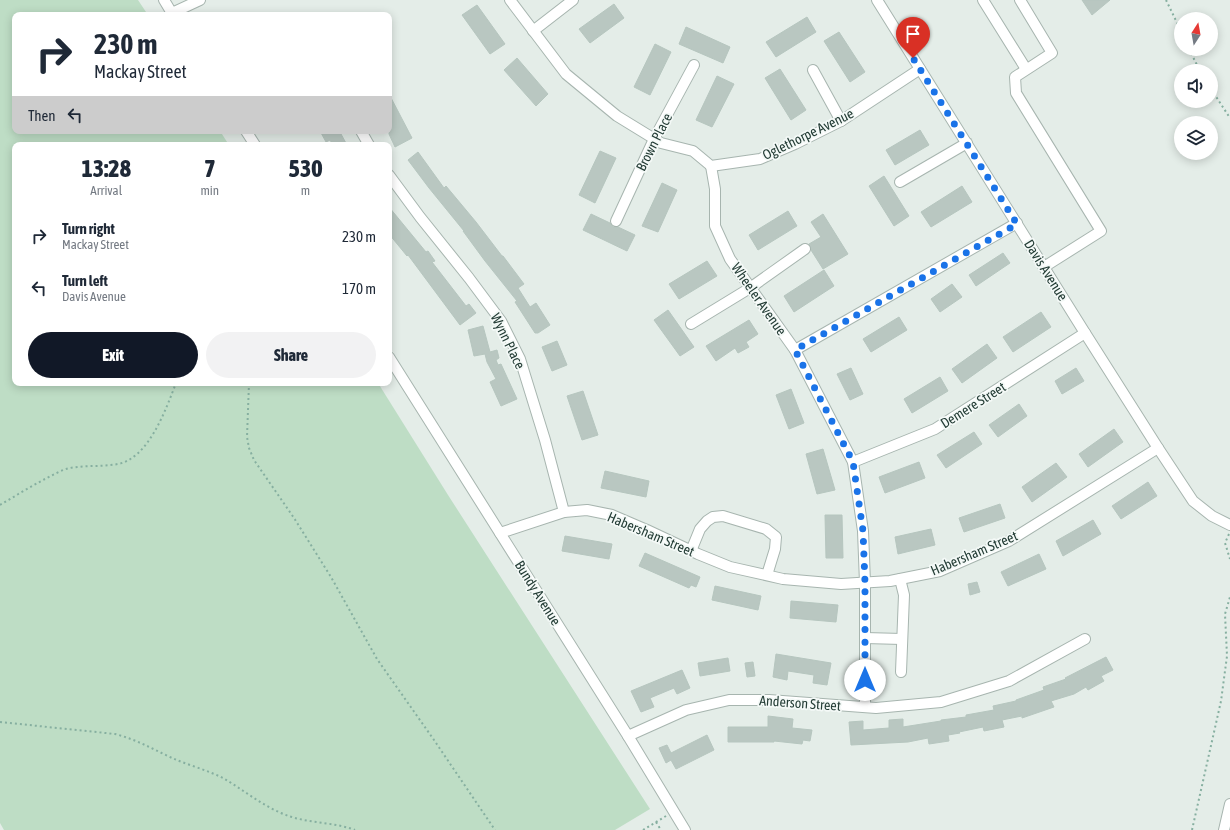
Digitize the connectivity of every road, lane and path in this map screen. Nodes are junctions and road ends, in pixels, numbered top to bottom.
1 (164, 0) edge
2 (200, 0) edge
3 (510, 0) edge
4 (573, 0) edge
5 (877, 0) edge
6 (983, 0) edge
7 (1020, 0) edge
8 (1166, 0) edge
9 (172, 12) edge
10 (177, 12) edge
11 (1174, 17) edge
12 (533, 31) junction
13 (694, 65) dead end
14 (920, 69) junction
15 (1026, 69) junction
16 (813, 70) dead end
17 (1218, 100) edge
18 (1230, 118) edge
19 (841, 121) junction
20 (654, 139) junction
21 (967, 143) junction
22 (711, 166) junction
23 (392, 179) edge
24 (900, 182) dead end
25 (616, 220) dead end
26 (1017, 224) junction
27 (805, 249) dead end
28 (1044, 267) junction
29 (750, 288) junction
30 (691, 324) dead end
31 (1085, 333) junction
32 (795, 350) junction
33 (392, 362) edge
34 (175, 386) edge
35 (249, 386) edge
36 (1158, 448) junction
37 (853, 462) junction
38 (0, 505) edge
39 (564, 512) junction
40 (1230, 525) edge
41 (1230, 532) edge
42 (500, 533) junction
43 (691, 551) junction
44 (1230, 559) edge
45 (767, 576) junction
46 (900, 579) junction
47 (865, 583) junction
48 (1230, 597) edge
49 (865, 638) junction
50 (902, 639) junction
51 (1085, 639) dead end
52 (901, 672) dead end
53 (865, 707) junction
54 (0, 722) edge
55 (628, 736) junction
56 (1230, 804) edge
57 (673, 811) junction
58 (656, 822) junction
59 (355, 830) edge
60 (494, 830) edge
61 (643, 830) edge
62 (661, 830) edge
63 (685, 830) edge
64 (1192, 830) edge
65 (1224, 830) edge

1 - 9 street
2 - 10 street
3 - 12 street
4 - 12 street
5 - 14 street, Davis Avenue
6 - 15 street
7 - 15 street
8 - 11 path
12 - 20 street
13 - 20 street, Brown Place
14 - 19 street, Oglethorpe Avenue
14 - 21 street, Davis Avenue
15 - 28 street
16 - 19 street
17 - 18 path
19 - 22 street, Oglethorpe Avenue
20 - 22 street
20 - 25 street, Brown Place
21 - 24 street
21 - 26 street, Davis Avenue
22 - 29 street, Wheeler Avenue
23 - 39 street, Wynn Place
26 - 28 street, Davis Avenue
26 - 32 street
27 - 29 street
28 - 31 street, Davis Avenue
29 - 30 street
29 - 32 street, Wheeler Avenue
31 - 36 street, Davis Avenue
31 - 37 street, Demere Street
32 - 37 street, Wheeler Avenue
33 - 42 street, Bundy Avenue
34 - 38 path
35 - 60 path
36 - 40 street, Davis Avenue
36 - 46 street, Habersham Street
37 - 47 street, Wheeler Avenue
39 - 42 street, Habersham Street
39 - 43 street, Habersham Street
41 - 44 path
42 - 55 street, Bundy Avenue
43 - 45 street, Habersham Street
43 - 45 street
45 - 47 street, Habersham Street
46 - 47 street, Habersham Street
46 - 50 street
47 - 49 street, Wheeler Avenue
48 - 64 path
49 - 50 street
49 - 53 street, Wheeler Avenue
50 - 52 street
51 - 53 street, Anderson Street
53 - 55 street, Anderson Street
54 - 59 path
55 - 57 street, Bundy Avenue
56 - 65 street
57 - 58 path
57 - 63 street, Bundy Avenue
58 - 61 path
58 - 62 path

